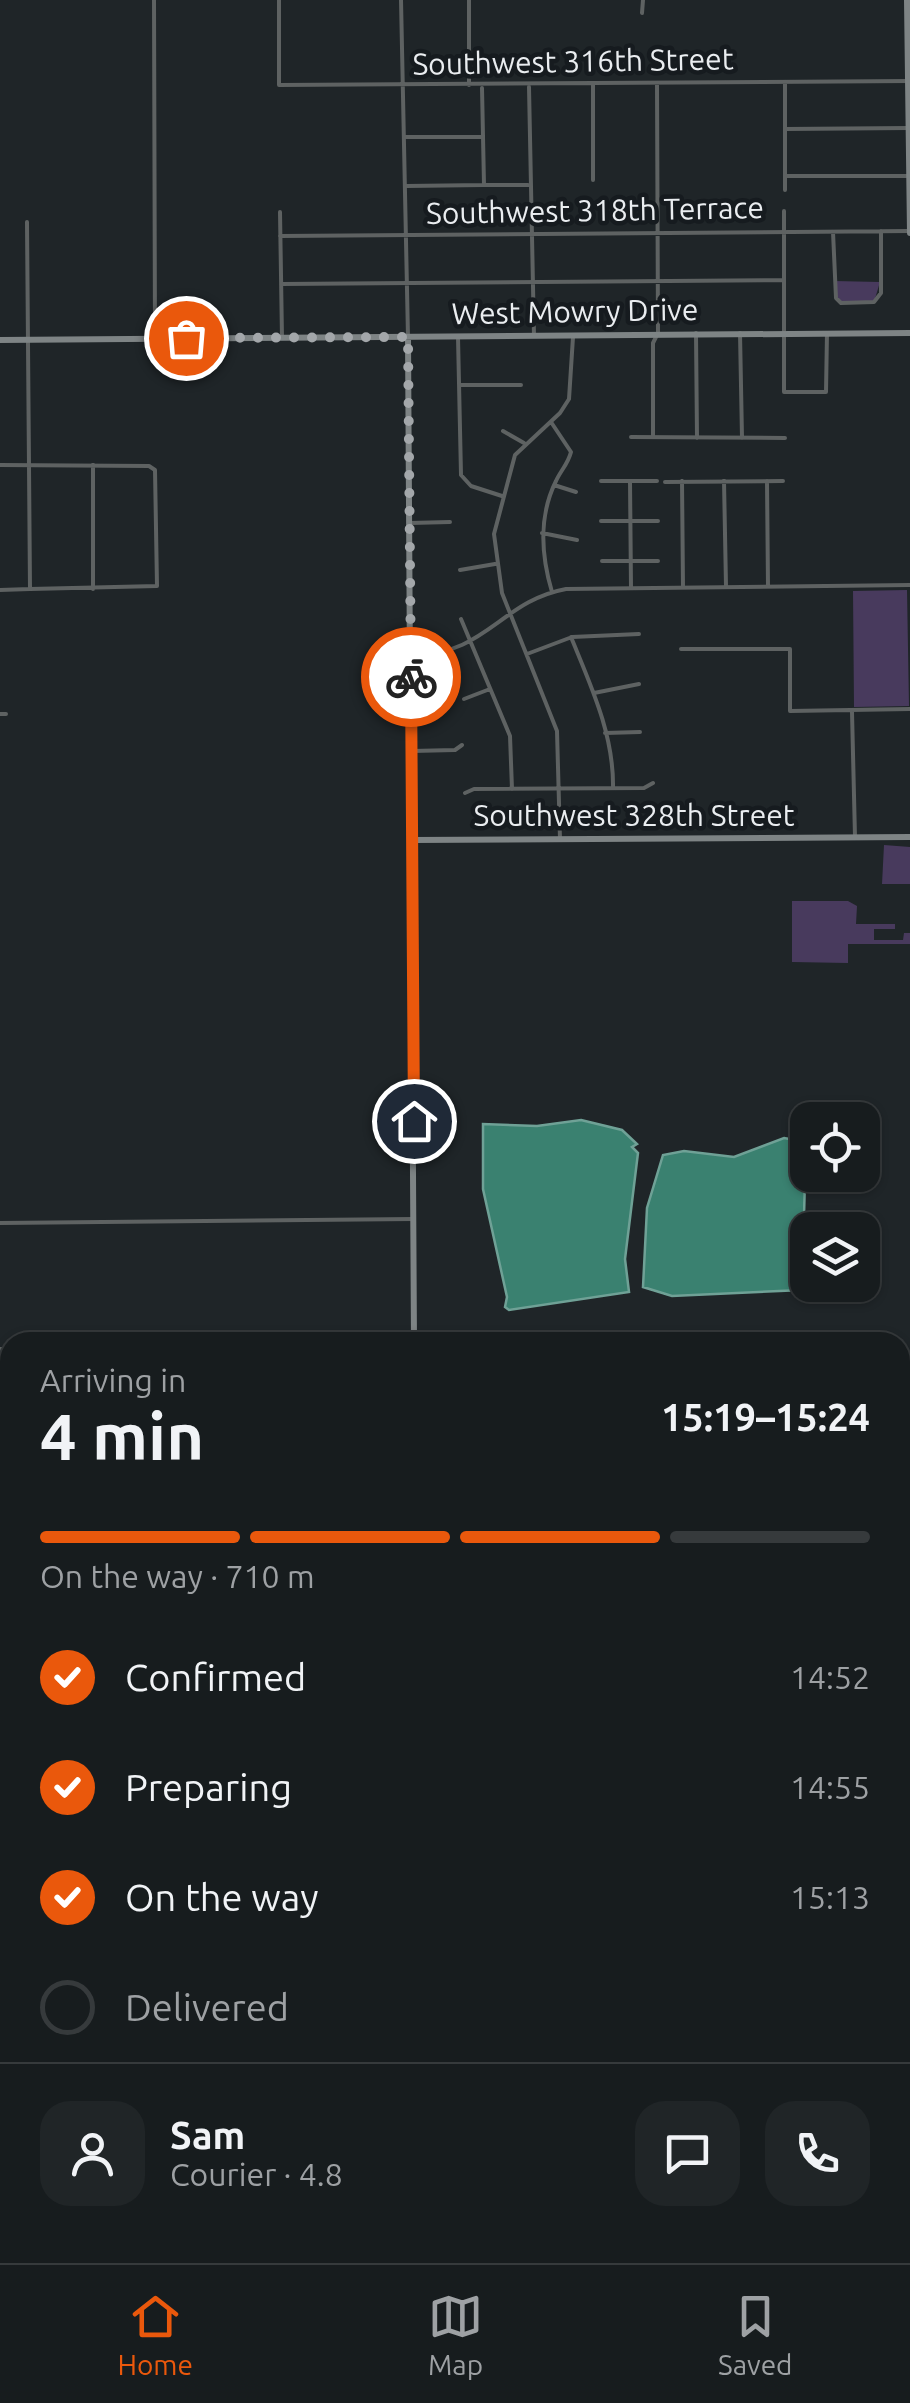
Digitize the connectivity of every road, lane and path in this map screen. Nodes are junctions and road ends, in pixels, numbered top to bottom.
1 (154, 0) edge
2 (279, 0) edge
3 (401, 0) edge
4 (468, 0) edge
5 (644, 0) edge
6 (907, 0) edge
7 (642, 12) dead end
8 (909, 81) edge
9 (656, 82) junction
10 (784, 82) junction
11 (593, 84) junction
12 (529, 85) junction
13 (404, 86) junction
14 (469, 86) junction
15 (482, 86) junction
16 (910, 128) edge
17 (785, 129) junction
18 (406, 137) junction
19 (483, 137) junction
20 (785, 176) junction
21 (909, 176) edge
22 (593, 180) dead end
23 (484, 185) junction
24 (528, 185) junction
25 (406, 186) junction
26 (784, 190) dead end
27 (910, 206) edge
28 (784, 210) dead end
29 (280, 212) dead end
30 (27, 222) dead end
31 (785, 231) junction
32 (833, 231) junction
33 (880, 231) junction
34 (657, 232) junction
35 (910, 232) edge
36 (532, 234) junction
37 (280, 236) junction
38 (406, 236) junction
39 (658, 280) junction
40 (784, 280) junction
41 (532, 281) junction
42 (406, 283) junction
43 (281, 284) junction
44 (783, 332) junction
45 (696, 333) junction
46 (740, 333) junction
47 (826, 333) junction
48 (910, 333) edge
49 (658, 334) junction
50 (573, 335) junction
51 (458, 336) junction
52 (534, 336) junction
53 (408, 337) junction
54 (282, 338) junction
55 (28, 339) junction
56 (154, 339) junction
57 (0, 340) edge
58 (521, 385) dead end
59 (459, 386) junction
60 (551, 422) junction
61 (503, 430) dead end
62 (631, 438) dead end
63 (653, 438) junction
64 (697, 438) junction
65 (742, 438) junction
66 (785, 438) dead end
67 (524, 443) junction
68 (0, 465) edge
69 (28, 465) junction
70 (93, 466) junction
71 (783, 480) dead end
72 (602, 481) dead end
73 (630, 481) junction
74 (657, 481) dead end
75 (724, 481) junction
76 (766, 481) junction
77 (666, 482) dead end
78 (682, 482) junction
79 (554, 485) junction
80 (576, 492) dead end
81 (502, 496) junction
82 (658, 520) dead end
83 (601, 521) dead end
84 (630, 521) junction
85 (450, 522) dead end
86 (410, 523) junction
87 (542, 533) junction
88 (577, 540) dead end
89 (658, 560) dead end
90 (602, 561) dead end
91 (630, 561) junction
92 (495, 564) junction
93 (460, 570) dead end
94 (910, 585) edge
95 (726, 586) junction
96 (768, 586) junction
97 (631, 587) junction
98 (684, 587) junction
99 (30, 589) junction
100 (93, 589) junction
101 (0, 590) edge
102 (552, 592) junction
103 (510, 613) junction
104 (461, 619) dead end
105 (639, 634) dead end
106 (571, 637) junction
107 (471, 643) junction
108 (681, 650) dead end
109 (527, 654) junction
110 (411, 655) junction
111 (638, 684) dead end
112 (490, 688) junction
113 (594, 693) junction
114 (464, 699) dead end
115 (910, 708) edge
116 (852, 711) junction
117 (640, 732) dead end
118 (606, 733) junction
119 (462, 744) dead end
120 (412, 751) junction
121 (652, 783) dead end
122 (560, 788) junction
123 (612, 788) junction
124 (512, 789) junction
125 (465, 793) dead end
126 (855, 837) junction
127 (910, 837) edge
128 (560, 839) junction
129 (413, 840) junction
130 (414, 1219) junction
131 (0, 1223) edge
132 (414, 1332) edge

1 - 56 street
2 - 13 street, Southwest 316th Street
3 - 13 street
4 - 14 street
5 - 7 street
6 - 8 street
8 - 10 street, Southwest 316th Street
8 - 16 street
9 - 10 street, Southwest 316th Street
9 - 11 street, Southwest 316th Street
9 - 34 street
10 - 17 street
11 - 12 street, Southwest 316th Street
11 - 22 street
12 - 15 street, Southwest 316th Street
12 - 24 street
13 - 14 street, Southwest 316th Street
13 - 18 street
14 - 15 street, Southwest 316th Street
15 - 19 street
16 - 17 street
16 - 21 street
17 - 20 street
18 - 19 street
18 - 25 street
19 - 23 street
20 - 21 street
20 - 26 street
21 - 27 street
23 - 24 street
23 - 25 street
24 - 36 street
25 - 38 street
27 - 35 street
28 - 31 street
29 - 37 street
30 - 55 street
31 - 32 street, Southwest 318th Terrace
31 - 34 street, Southwest 318th Terrace
31 - 40 street
32 - 33 street, Southwest 318th Terrace
32 - 33 street
33 - 35 street, Southwest 318th Terrace
34 - 36 street, Southwest 318th Terrace
34 - 39 street
36 - 38 street, Southwest 318th Terrace
36 - 41 street
37 - 38 street, Southwest 318th Terrace
37 - 43 street
38 - 42 street
39 - 40 street
39 - 41 street
39 - 49 street
40 - 44 street
41 - 42 street
41 - 52 street
42 - 43 street
42 - 53 street
43 - 54 street
44 - 46 street, West Mowry Drive
44 - 47 street, West Mowry Drive
44 - 47 street
45 - 46 street, West Mowry Drive
45 - 49 street, West Mowry Drive
45 - 64 street
46 - 65 street
47 - 48 street, West Mowry Drive
49 - 50 street, West Mowry Drive
49 - 63 street
50 - 52 street, West Mowry Drive
50 - 60 street
51 - 52 street, West Mowry Drive
51 - 53 street, West Mowry Drive
51 - 59 street
53 - 54 street, West Mowry Drive
53 - 86 street
54 - 56 street, West Mowry Drive
55 - 56 street, West Mowry Drive
55 - 57 street, West Mowry Drive
55 - 69 street
58 - 59 street
59 - 81 street
60 - 67 street
60 - 79 street
61 - 67 street
62 - 63 street
63 - 64 street
64 - 65 street
65 - 66 street
67 - 81 street
68 - 69 street
69 - 70 street
69 - 99 street
70 - 100 street
70 - 100 street
71 - 76 street
72 - 73 street
73 - 74 street
73 - 84 street
75 - 76 street
75 - 78 street
75 - 95 street
76 - 96 street
77 - 78 street
78 - 98 street
79 - 80 street
79 - 87 street
81 - 92 street
82 - 84 street
83 - 84 street
84 - 91 street
85 - 86 street
86 - 110 street
87 - 88 street
87 - 102 street
89 - 91 street
90 - 91 street
91 - 97 street
92 - 93 street
92 - 103 street
94 - 96 street
95 - 96 street
95 - 98 street
97 - 98 street
97 - 102 street
99 - 100 street
99 - 101 street
102 - 103 street
103 - 107 street
103 - 109 street
104 - 107 street
105 - 106 street
106 - 109 street
106 - 113 street
107 - 110 street
107 - 112 street
108 - 116 street
109 - 122 street
110 - 120 street
111 - 113 street
112 - 114 street
112 - 124 street
113 - 118 street
115 - 116 street
116 - 126 street
117 - 118 street
118 - 123 street
119 - 120 street
120 - 129 street
121 - 123 street
122 - 123 street
122 - 124 street
122 - 128 street
124 - 125 street
126 - 127 street, Southwest 328th Street
126 - 128 street, Southwest 328th Street
128 - 129 street, Southwest 328th Street
129 - 130 street
130 - 131 street
130 - 132 street

